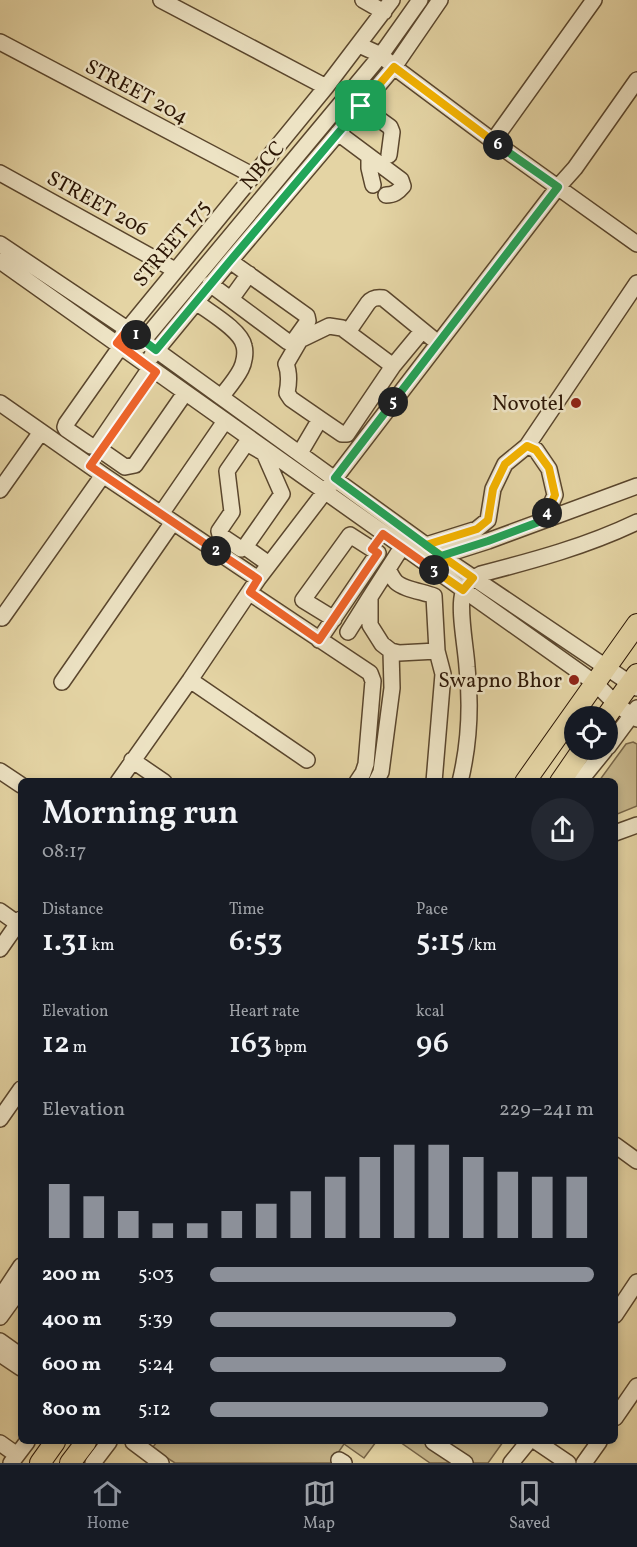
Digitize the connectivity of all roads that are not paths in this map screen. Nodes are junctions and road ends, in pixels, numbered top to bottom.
1 (161, 0) edge
2 (363, 0) edge
3 (420, 0) edge
4 (440, 0) edge
5 (593, 0) edge
6 (388, 6) edge
7 (0, 42) edge
8 (359, 45) junction
9 (381, 55) junction
10 (394, 67) junction
11 (637, 80) edge
12 (326, 87) junction
13 (361, 106) junction
14 (338, 133) junction
15 (493, 141) junction
16 (389, 155) dead end
17 (369, 156) junction
18 (0, 173) edge
19 (254, 176) junction
20 (373, 185) dead end
21 (558, 187) junction
22 (386, 195) dead end
23 (637, 243) edge
24 (0, 244) edge
25 (0, 261) edge
26 (230, 261) junction
27 (175, 270) junction
28 (249, 274) junction
29 (637, 283) edge
30 (210, 284) junction
31 (231, 299) junction
32 (196, 302) junction
33 (128, 329) junction
34 (422, 331) junction
35 (348, 332) junction
36 (143, 340) junction
37 (438, 343) junction
38 (124, 348) junction
39 (156, 350) junction
40 (393, 366) junction
41 (151, 368) junction
42 (185, 393) junction
43 (221, 397) junction
44 (0, 403) edge
45 (320, 419) junction
46 (225, 421) junction
47 (41, 432) junction
48 (527, 446) junction
49 (102, 451) junction
50 (300, 453) junction
51 (96, 471) junction
52 (335, 478) junction
53 (637, 486) edge
54 (0, 490) edge
55 (326, 491) junction
56 (491, 509) junction
57 (167, 518) junction
58 (544, 520) junction
59 (366, 521) junction
60 (637, 522) edge
61 (383, 534) junction
62 (507, 534) junction
63 (354, 537) junction
64 (426, 545) junction
65 (245, 547) junction
66 (402, 547) junction
67 (372, 549) junction
68 (441, 556) junction
69 (269, 564) junction
70 (388, 569) junction
71 (258, 579) junction
72 (468, 584) junction
73 (250, 592) junction
74 (370, 597) junction
75 (2, 618) dead end
76 (333, 619) junction
77 (637, 624) edge
78 (348, 632) dead end
79 (319, 640) junction
80 (391, 651) junction
81 (437, 651) junction
82 (600, 676) junction
83 (190, 680) junction
84 (62, 682) dead end
85 (635, 682) edge
86 (626, 713) edge
87 (618, 727) edge
88 (307, 759) dead end
89 (132, 760) junction
90 (575, 760) edge
91 (596, 760) edge
92 (0, 771) edge
93 (121, 778) edge
94 (158, 778) edge
95 (360, 778) edge
96 (378, 778) edge
97 (434, 778) edge
98 (461, 778) edge
99 (528, 778) edge
100 (563, 778) edge
101 (582, 778) edge
102 (18, 783) edge
103 (637, 825) edge
104 (618, 832) edge
105 (0, 911) edge
106 (18, 922) edge
107 (18, 926) edge
108 (0, 949) edge
109 (18, 1093) edge
110 (0, 1119) edge
111 (618, 1147) edge
112 (637, 1161) edge
113 (18, 1271) edge
114 (637, 1282) edge
115 (18, 1292) edge
116 (0, 1298) edge
117 (618, 1310) edge
118 (0, 1317) edge
119 (0, 1341) edge
120 (0, 1354) edge
121 (18, 1354) edge
122 (18, 1366) edge
123 (637, 1386) edge
124 (618, 1414) edge
125 (0, 1443) edge
126 (25, 1444) edge
127 (54, 1444) edge
128 (84, 1444) edge
129 (107, 1444) edge
130 (142, 1444) edge
131 (436, 1444) edge
132 (526, 1444) edge
133 (540, 1444) edge
134 (597, 1444) edge
135 (14, 1459) edge
136 (40, 1463) edge
137 (70, 1463) edge
138 (93, 1463) edge
139 (134, 1463) edge
140 (161, 1463) edge
141 (465, 1463) edge
142 (511, 1463) edge
143 (568, 1463) edge
144 (584, 1463) edge

1 - 12 street
2 - 6 street
3 - 9 street, NBCC
4 - 10 street
5 - 15 street
6 - 8 street, STREET 175
7 - 19 street, STREET 204
8 - 9 street
8 - 12 street, STREET 175
9 - 10 street
9 - 36 street, NBCC
10 - 13 street
10 - 15 street
11 - 21 street
12 - 19 street, STREET 175
13 - 14 street
13 - 16 street
14 - 17 street
14 - 26 street
15 - 21 street
17 - 20 street
17 - 22 street
18 - 27 street, STREET 206
19 - 27 street, STREET 175
21 - 23 street
21 - 37 street
24 - 33 street
25 - 38 street
26 - 28 street
26 - 30 street
27 - 33 street, STREET 175
28 - 31 street
28 - 31 street
29 - 48 street
30 - 31 street
30 - 32 street
32 - 39 street
32 - 43 street
33 - 36 street
33 - 38 street, STREET 175
34 - 35 street
34 - 37 street
34 - 40 street
35 - 40 street
35 - 45 street
36 - 38 street, NBCC
36 - 39 street
37 - 52 street
38 - 41 street
38 - 41 street
39 - 41 street
39 - 43 street
40 - 45 street
41 - 42 street
41 - 49 street
42 - 46 street
42 - 49 street
43 - 50 street
44 - 47 street
45 - 50 street
46 - 55 street
46 - 57 street
47 - 51 street
47 - 54 street
48 - 56 street
48 - 58 street
49 - 51 street
50 - 52 street
51 - 57 street
51 - 75 street
52 - 55 street
52 - 64 street
53 - 58 street
55 - 59 street
55 - 69 street
56 - 62 street
56 - 64 street
57 - 71 street
57 - 84 street
58 - 62 street
59 - 61 street
59 - 63 street
60 - 72 street
61 - 66 street
61 - 67 street
62 - 68 street
63 - 67 street
63 - 76 street
64 - 68 street
65 - 65 street
65 - 69 street
66 - 70 street
66 - 72 street
67 - 76 street
68 - 72 street
69 - 71 street
70 - 74 street
70 - 81 street
71 - 73 street
72 - 82 street
72 - 98 street
73 - 79 street
73 - 83 street
74 - 78 street
74 - 80 street
76 - 79 street
77 - 82 main road
79 - 95 street
80 - 81 street
80 - 96 street
81 - 97 street
82 - 85 street
82 - 86 street
82 - 99 main road
83 - 88 street
83 - 89 street
85 - 86 main road
86 - 87 street
89 - 93 street
89 - 94 street
90 - 100 main road
91 - 101 street
92 - 102 street
103 - 104 street
105 - 106 street
107 - 108 street
109 - 110 street
111 - 112 street
113 - 116 street
114 - 117 street
115 - 118 street
119 - 121 street
120 - 122 street
123 - 124 street
125 - 135 street
126 - 135 street
127 - 136 main road
128 - 137 main road
129 - 138 street
130 - 139 street
130 - 140 street
131 - 141 street
132 - 142 street
133 - 143 street
134 - 144 street

